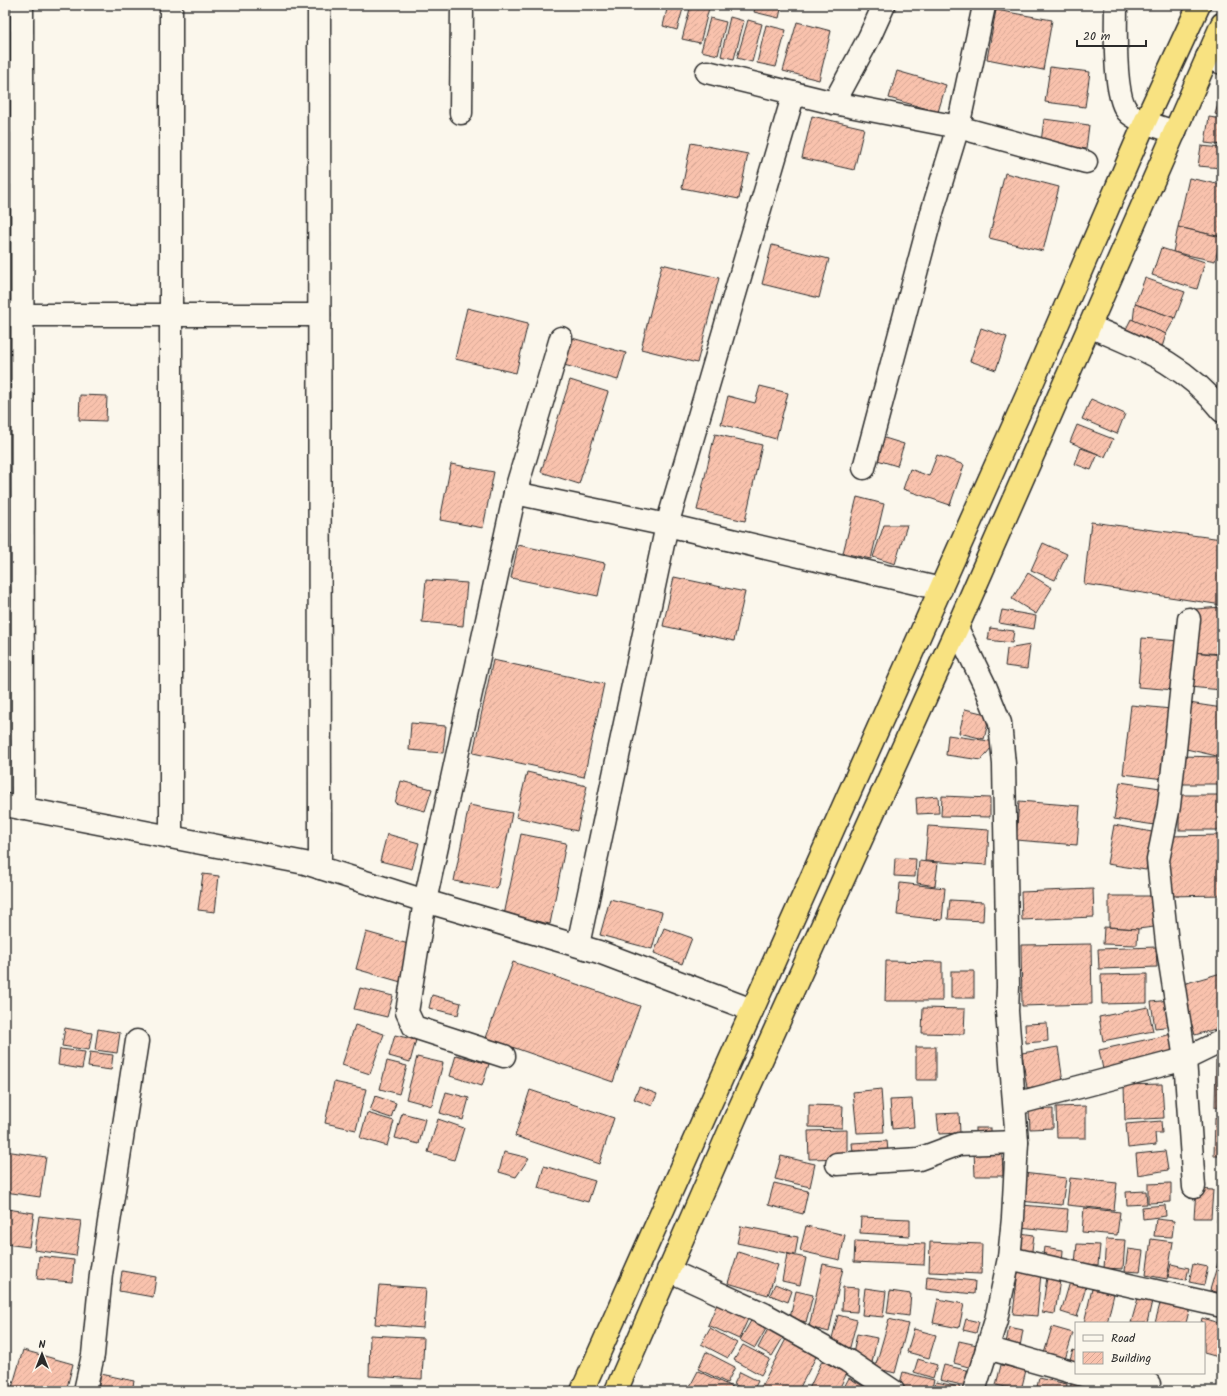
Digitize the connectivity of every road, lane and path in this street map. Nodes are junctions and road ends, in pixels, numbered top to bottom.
1 (22, 5) edge
2 (171, 5) edge
3 (319, 5) edge
4 (462, 5) edge
5 (884, 5) edge
6 (1116, 5) edge
7 (1199, 5) edge
8 (984, 6) dead end
9 (1222, 24) edge
10 (1214, 60) edge
11 (707, 72) dead end
12 (794, 93) junction
13 (834, 103) junction
14 (461, 113) dead end
15 (1145, 122) junction
16 (958, 127) junction
17 (1175, 132) junction
18 (1086, 162) dead end
19 (14, 315) edge
20 (171, 315) junction
21 (319, 315) junction
22 (1089, 326) junction
23 (561, 338) dead end
24 (1222, 411) edge
25 (864, 468) dead end
26 (515, 493) junction
27 (667, 525) junction
28 (941, 589) junction
29 (1189, 619) dead end
30 (957, 628) junction
31 (14, 807) edge
32 (171, 837) junction
33 (320, 868) junction
34 (425, 901) junction
35 (578, 945) junction
36 (752, 1010) junction
37 (137, 1041) dead end
38 (1222, 1041) edge
39 (504, 1056) dead end
40 (1184, 1059) junction
41 (1015, 1104) junction
42 (1017, 1142) junction
43 (836, 1164) dead end
44 (1194, 1187) dead end
45 (1009, 1258) junction
46 (668, 1270) junction
47 (1222, 1306) edge
48 (987, 1348) junction
49 (1075, 1373) edge
50 (1079, 1374) edge
51 (1149, 1384) dead end
52 (84, 1391) edge
53 (582, 1391) edge
54 (616, 1391) edge
55 (893, 1391) edge
56 (974, 1391) edge

1 - 19 street
2 - 20 street
3 - 21 street
4 - 14 street
5 - 13 street
6 - 15 street
7 - 15 highway
8 - 16 street
9 - 10 highway
10 - 17 highway
11 - 12 street
12 - 13 street
12 - 27 street
13 - 16 street
15 - 17 street
15 - 28 highway
16 - 18 street
16 - 25 street
17 - 22 highway
19 - 20 street
19 - 31 street
20 - 21 street
20 - 32 street
21 - 33 street
22 - 24 street
22 - 30 highway
23 - 26 street
26 - 27 street
26 - 34 street
27 - 28 street
27 - 35 street
28 - 36 highway
29 - 40 street
30 - 41 street
30 - 46 highway
31 - 32 street
32 - 33 street
33 - 34 street
34 - 35 street
34 - 39 street
35 - 36 street
36 - 53 highway
37 - 52 street
38 - 40 street
40 - 41 street
40 - 44 street
41 - 42 street
42 - 43 street
42 - 45 street
45 - 47 street
45 - 48 street
46 - 54 highway
46 - 55 street
48 - 49 street
48 - 56 street
50 - 51 street

